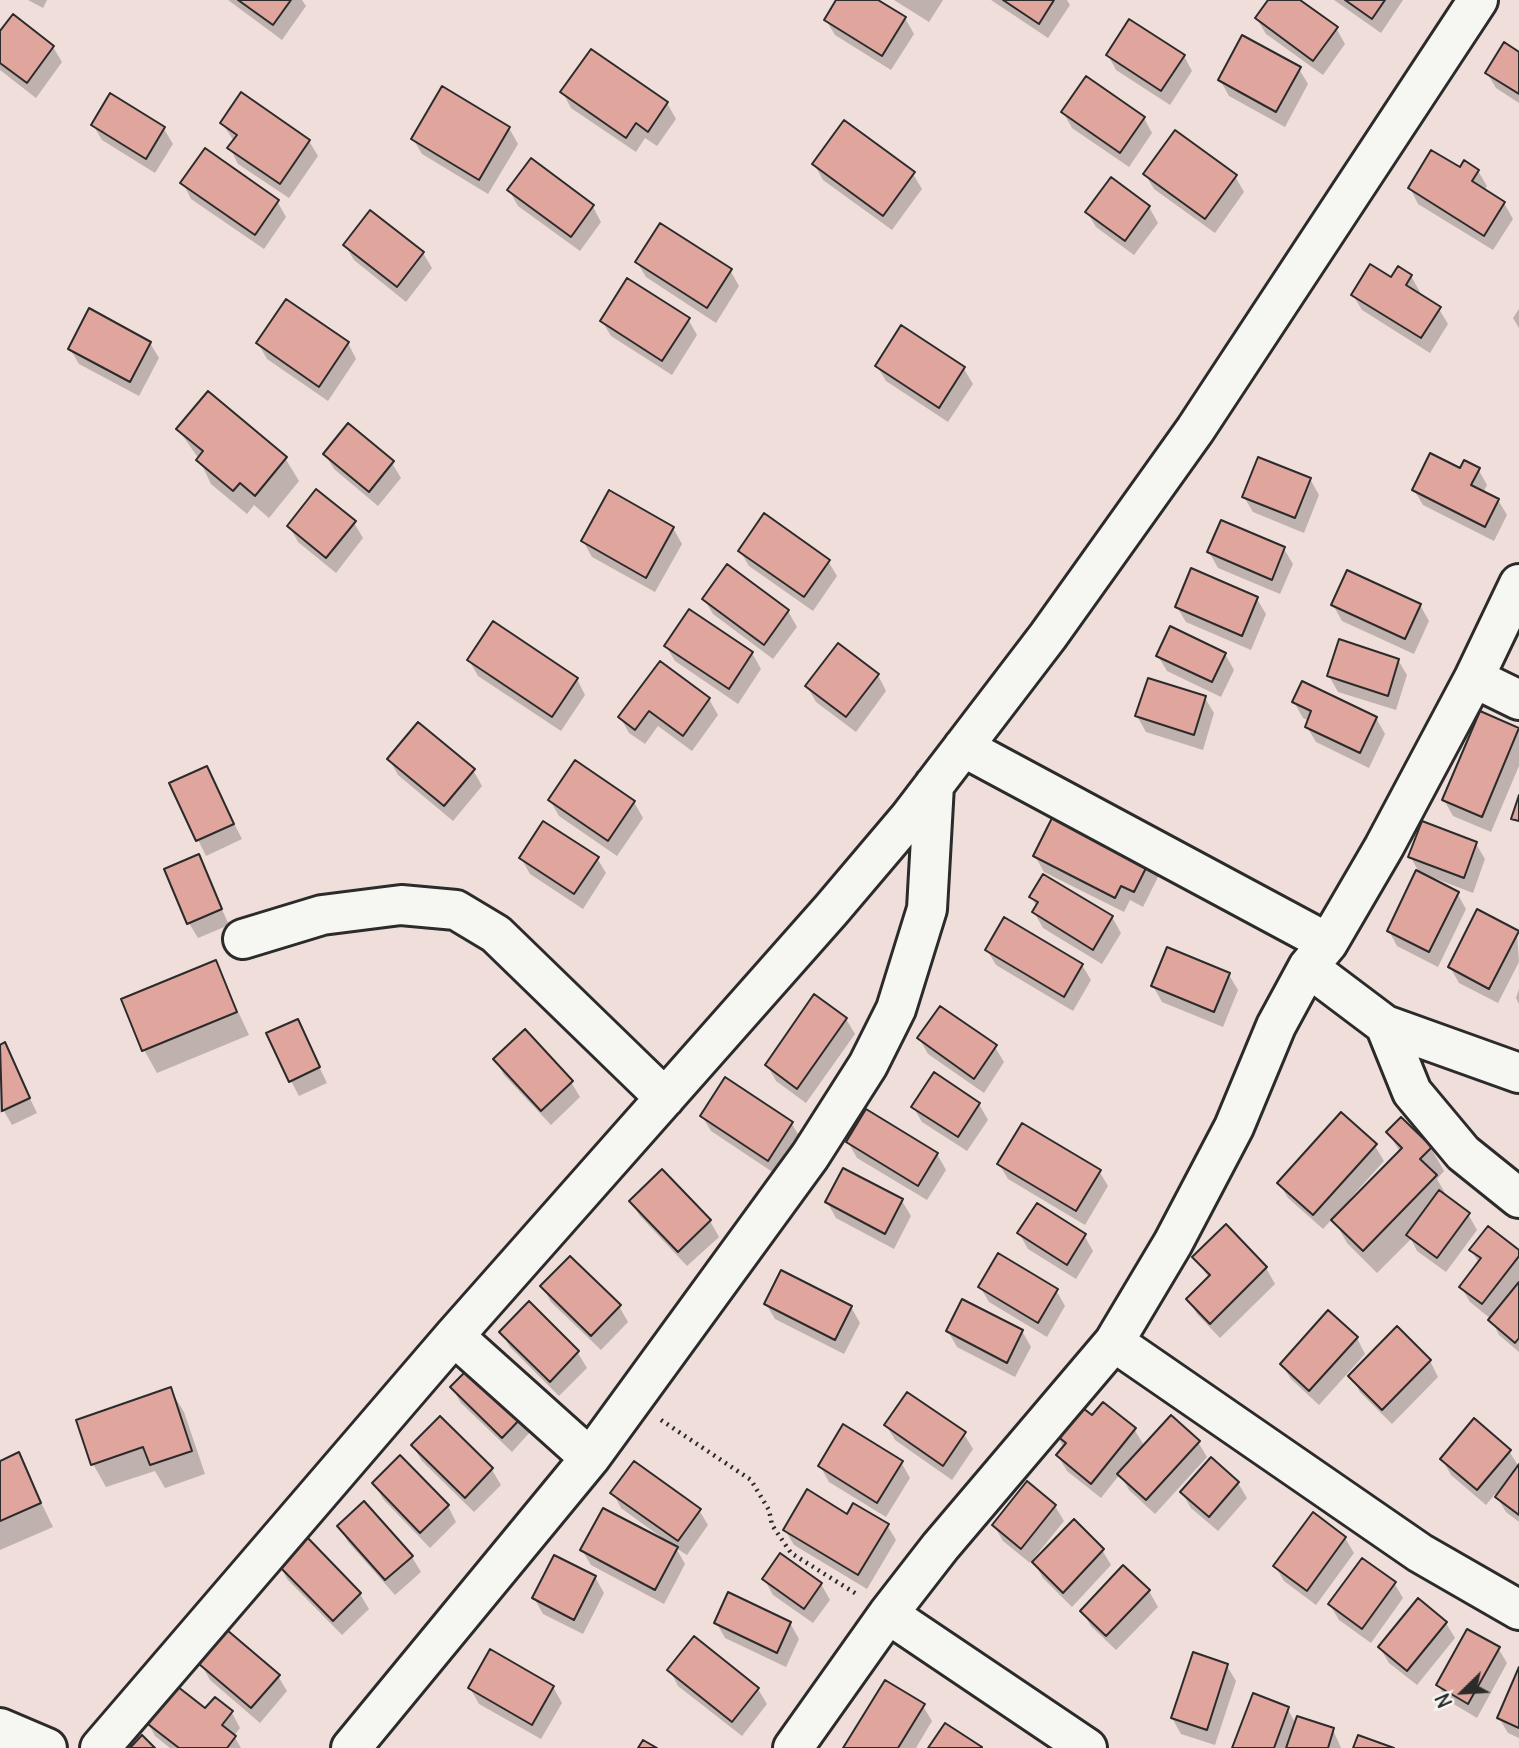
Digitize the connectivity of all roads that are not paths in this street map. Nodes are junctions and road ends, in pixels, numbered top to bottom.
1 (1478, 0) edge
2 (1519, 584) edge
3 (1474, 678) junction
4 (1519, 700) edge
5 (963, 747) junction
6 (934, 785) junction
7 (243, 939) dead end
8 (1318, 955) junction
9 (1385, 1025) junction
10 (1519, 1073) edge
11 (665, 1098) junction
12 (1519, 1198) edge
13 (454, 1336) junction
14 (1114, 1342) junction
15 (590, 1458) junction
16 (1519, 1610) edge
17 (888, 1614) junction
18 (0, 1728) edge
19 (47, 1748) edge
20 (100, 1748) edge
21 (351, 1748) edge
22 (793, 1748) edge
23 (1087, 1748) edge

1 - 5 street
2 - 3 street
3 - 4 street
3 - 8 street
5 - 6 street
5 - 8 street
6 - 11 street
6 - 15 street
7 - 11 street
8 - 9 street
8 - 14 street
9 - 10 street
9 - 12 street
11 - 13 street
13 - 15 street
13 - 20 street
14 - 16 street
14 - 17 street
15 - 21 street
17 - 22 street
17 - 23 street
18 - 19 street

